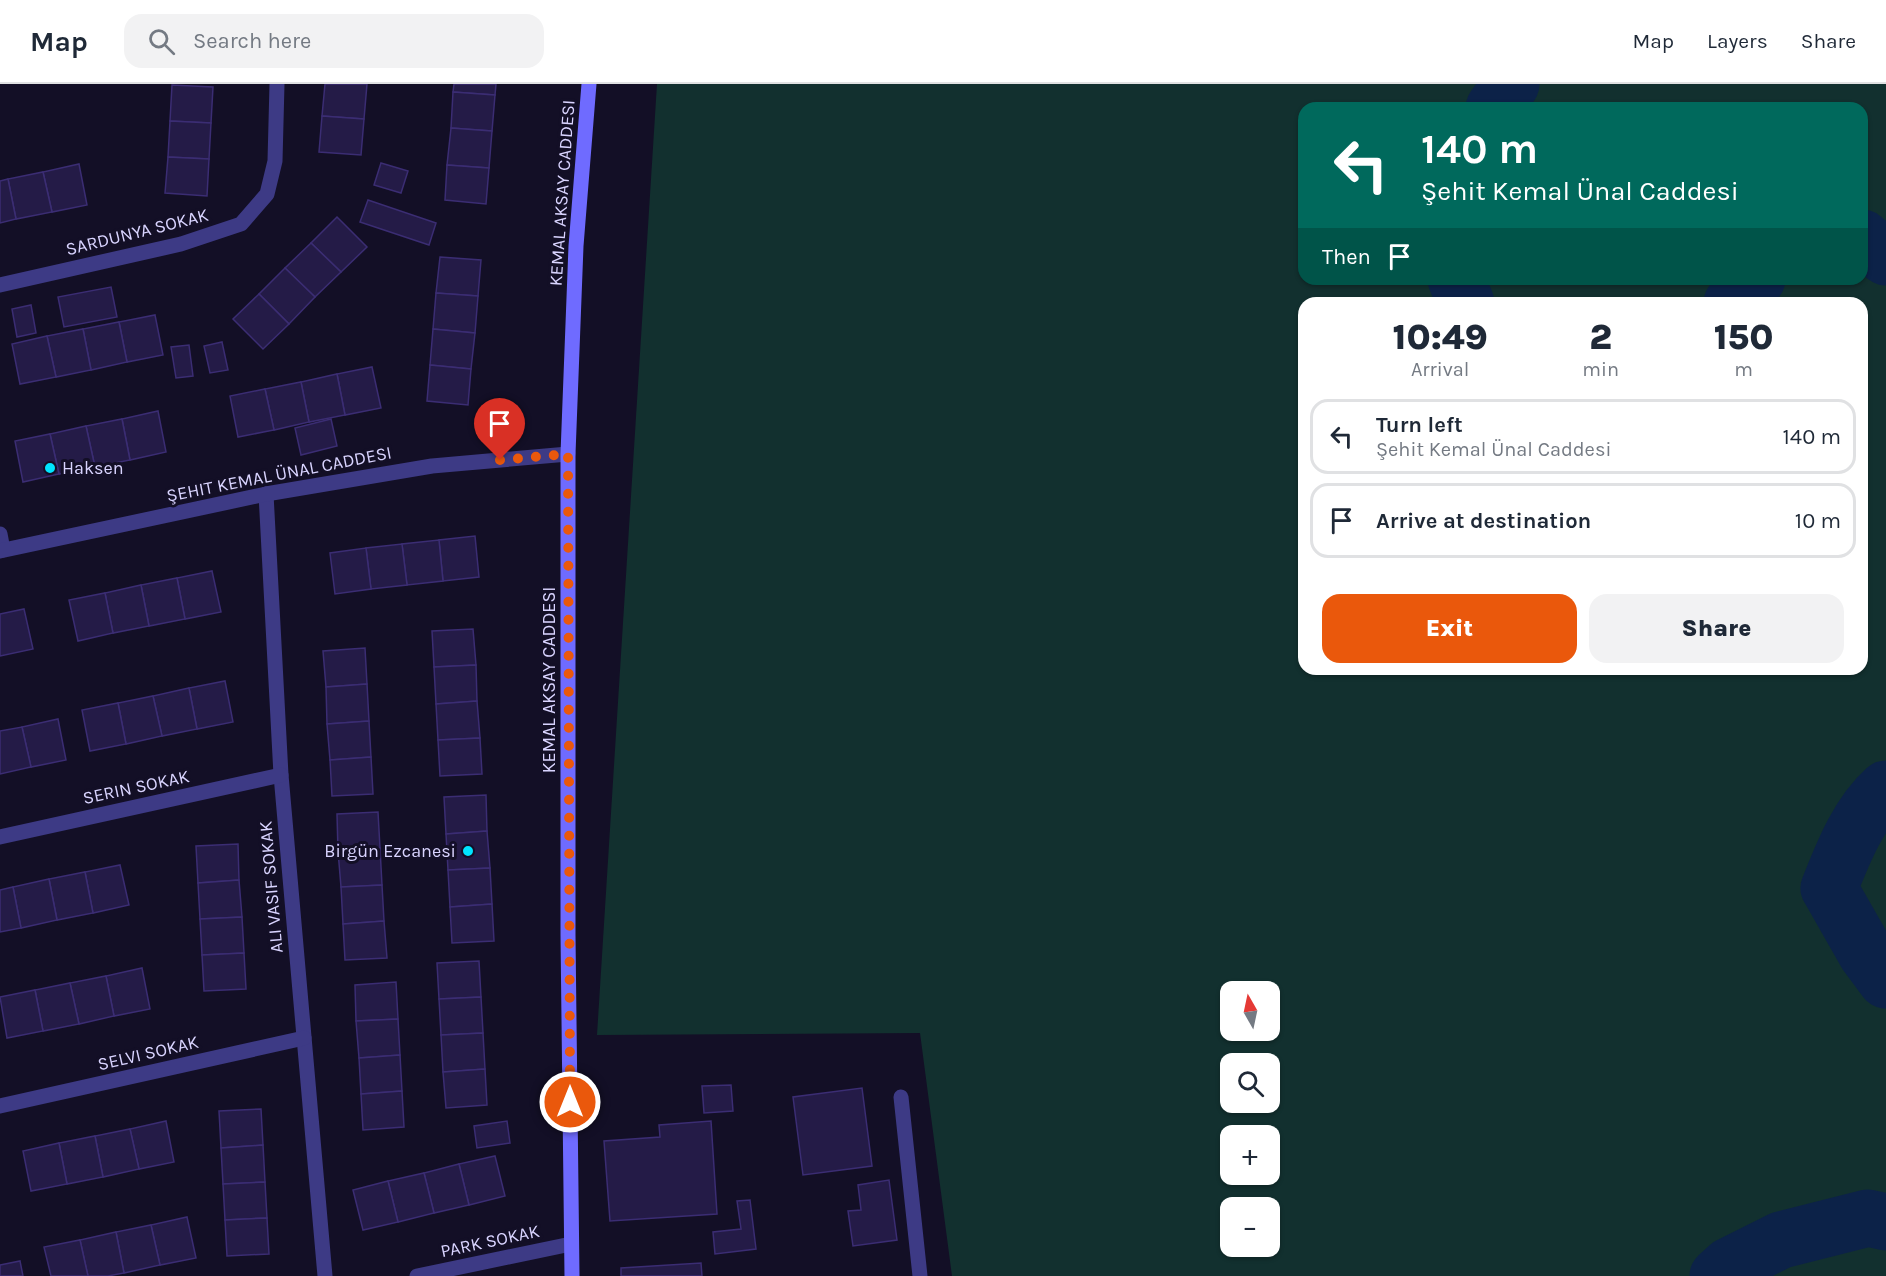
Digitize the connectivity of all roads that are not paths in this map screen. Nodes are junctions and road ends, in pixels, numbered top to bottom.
1 (277, 84) edge
2 (589, 84) edge
3 (0, 285) edge
4 (568, 454) junction
5 (266, 494) junction
6 (0, 534) edge
7 (1, 551) edge
8 (281, 775) junction
9 (0, 837) edge
10 (304, 1038) junction
11 (901, 1097) dead end
12 (0, 1106) edge
13 (571, 1244) junction
14 (325, 1276) edge
15 (417, 1276) edge
16 (572, 1276) edge
17 (920, 1276) edge

1 - 3 street, SARDUNYA SOKAK
2 - 4 main road, KEMAL AKSAY CADDESI
4 - 5 street, ŞEHIT KEMAL ÜNAL CADDESI
4 - 13 main road, KEMAL AKSAY CADDESI
5 - 7 street, ŞEHIT KEMAL ÜNAL CADDESI
5 - 8 street
6 - 7 street
8 - 9 street, SERIN SOKAK
8 - 10 street
10 - 12 street, SELVI SOKAK
10 - 14 street
11 - 17 street
13 - 15 street, PARK SOKAK
13 - 16 main road, KEMAL AKSAY CADDESI

